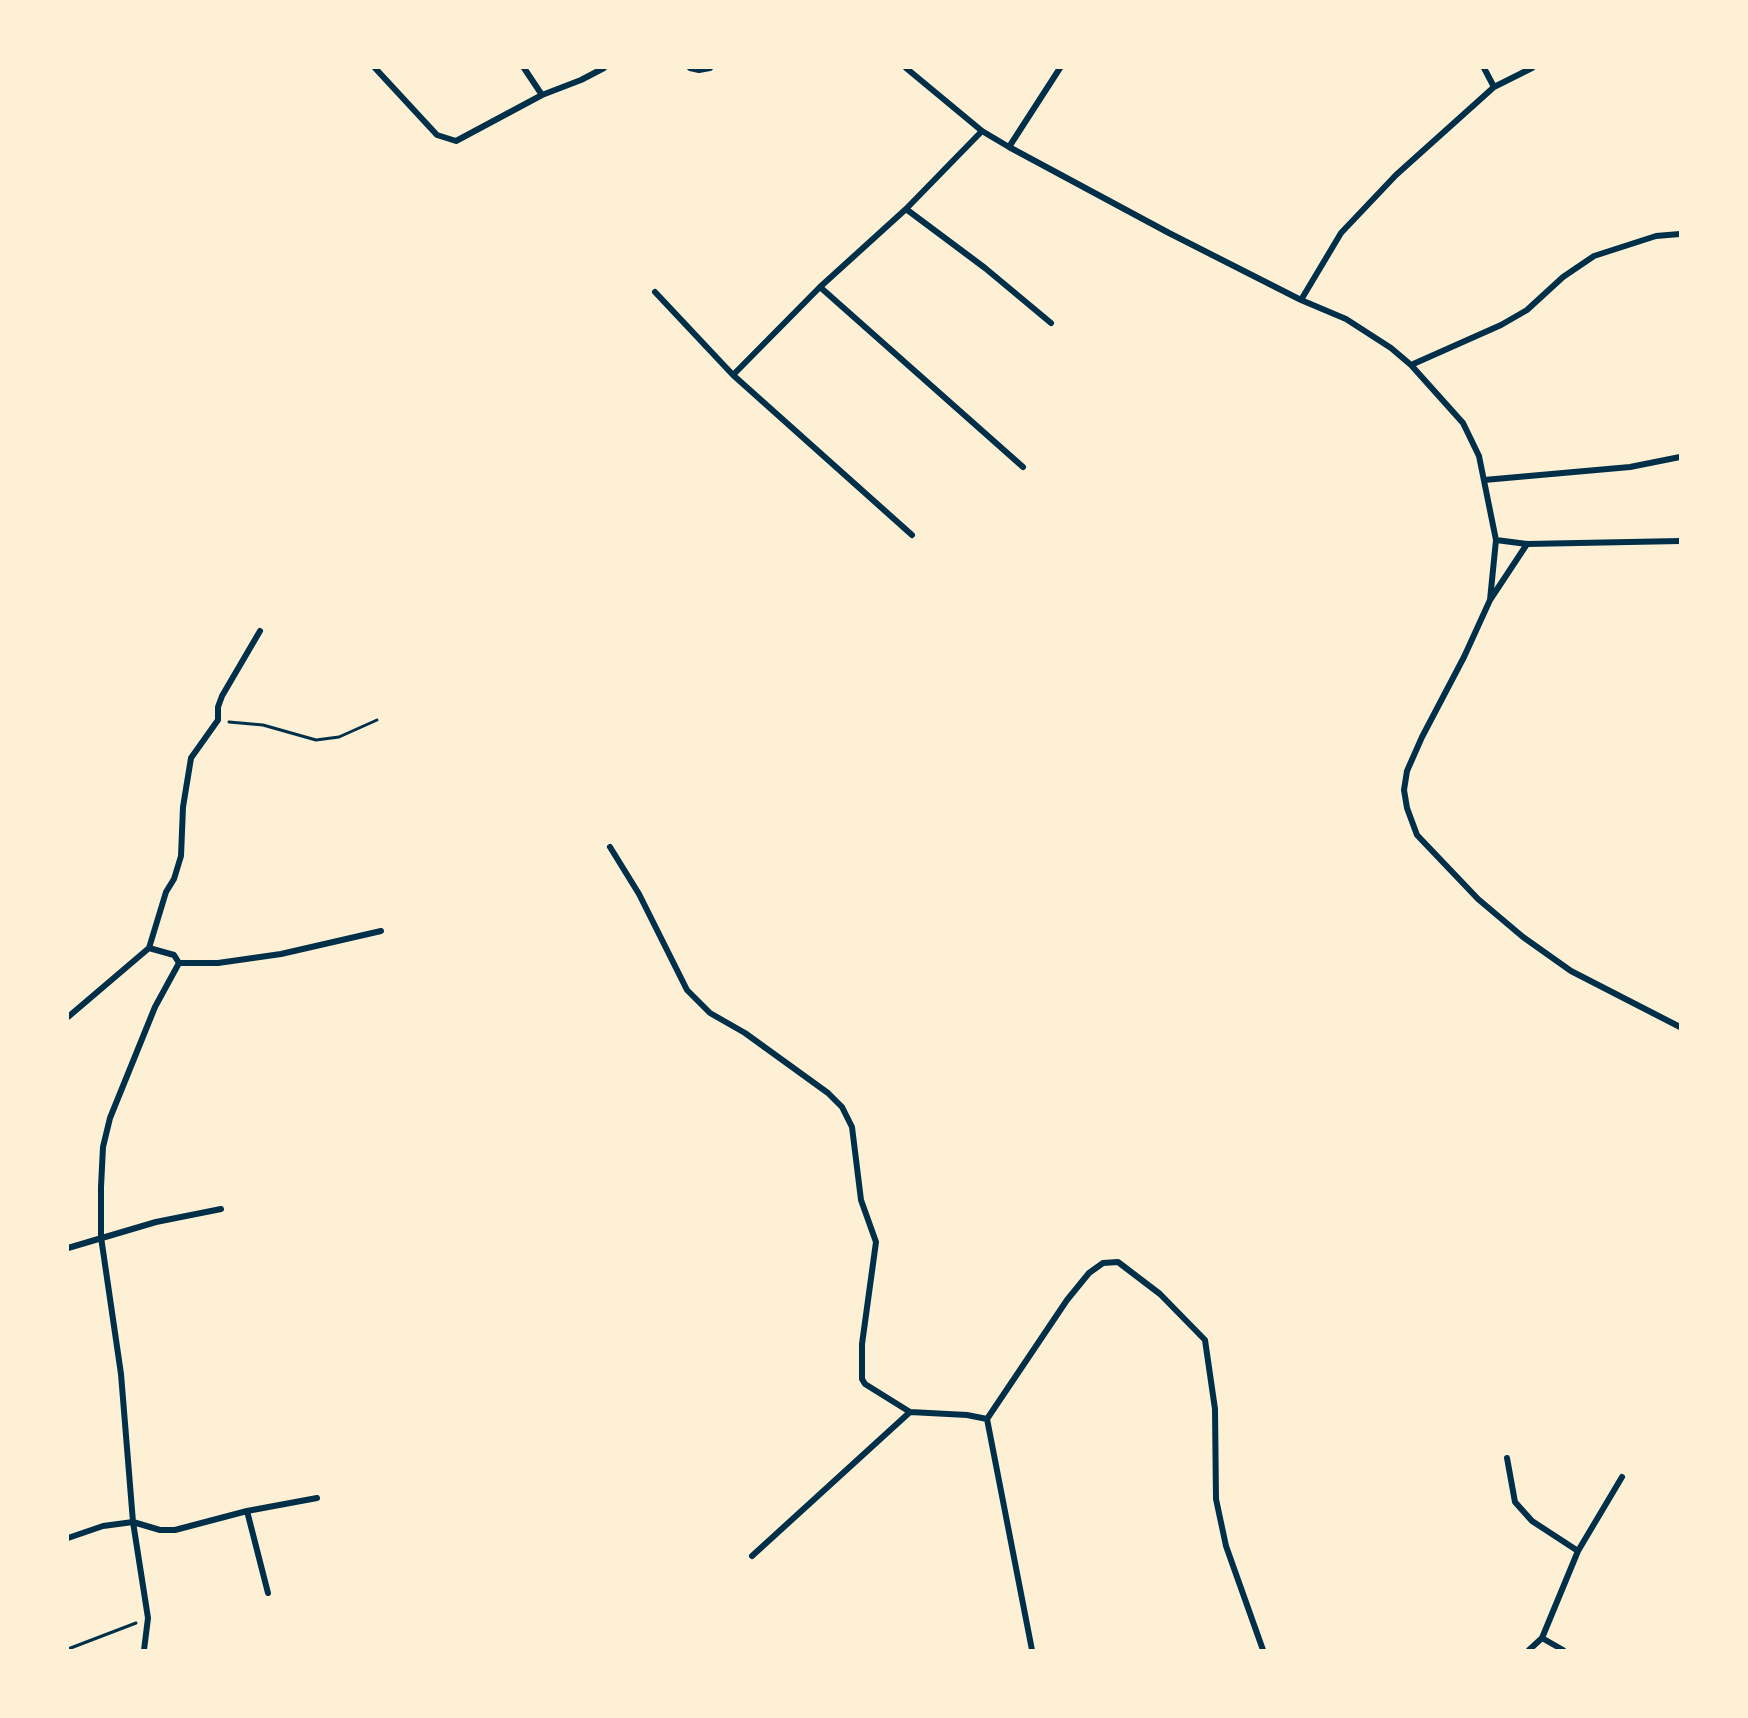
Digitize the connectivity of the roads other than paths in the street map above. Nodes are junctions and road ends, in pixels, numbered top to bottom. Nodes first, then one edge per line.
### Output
1 (375, 68) edge
2 (524, 68) edge
3 (604, 68) edge
4 (690, 68) edge
5 (711, 68) edge
6 (906, 68) edge
7 (1060, 68) edge
8 (1484, 68) edge
9 (1532, 68) edge
10 (1494, 87) junction
11 (542, 95) junction
12 (982, 131) junction
13 (1009, 147) junction
14 (906, 209) junction
15 (1680, 234) edge
16 (820, 287) junction
17 (655, 292) dead end
18 (1301, 300) junction
19 (1051, 324) dead end
20 (1411, 365) junction
21 (733, 375) junction
22 (1680, 457) edge
23 (1023, 467) dead end
24 (1484, 480) junction
25 (912, 535) dead end
26 (1496, 540) junction
27 (1680, 542) edge
28 (1527, 544) junction
29 (1490, 600) junction
30 (260, 631) dead end
31 (610, 847) dead end
32 (381, 931) dead end
33 (149, 948) junction
34 (179, 963) junction
35 (68, 1017) edge
36 (1680, 1027) edge
37 (221, 1209) dead end
38 (101, 1237) junction
39 (68, 1248) edge
40 (910, 1412) junction
41 (987, 1419) junction
42 (1507, 1458) dead end
43 (1622, 1477) dead end
44 (317, 1498) dead end
45 (247, 1511) junction
46 (133, 1522) junction
47 (68, 1538) edge
48 (1578, 1551) junction
49 (752, 1556) dead end
50 (268, 1593) dead end
51 (1542, 1638) junction
52 (144, 1650) edge
53 (1032, 1650) edge
54 (1263, 1650) edge
55 (1529, 1650) edge
56 (1563, 1650) edge

1 - 11 street
2 - 11 street
3 - 11 street
4 - 5 street
6 - 12 street
7 - 13 street
8 - 10 street
9 - 10 street
10 - 18 street
12 - 13 street
12 - 14 street
13 - 18 street
14 - 16 street
14 - 19 street
15 - 20 street
16 - 21 street
16 - 23 street
17 - 21 street
18 - 20 street
20 - 24 street
21 - 25 street
22 - 24 street
24 - 26 street
26 - 28 street
26 - 29 street
27 - 28 street
28 - 29 street
29 - 36 street
30 - 33 street
31 - 40 street
32 - 34 street
33 - 34 street
33 - 35 street
34 - 38 street
37 - 38 street
38 - 39 street
38 - 46 street
40 - 41 street
40 - 49 street
41 - 53 street
41 - 54 street
42 - 48 street
43 - 48 street
44 - 45 street
45 - 46 street
45 - 50 street
46 - 47 street
46 - 52 street
48 - 51 street
51 - 55 street
51 - 56 street

